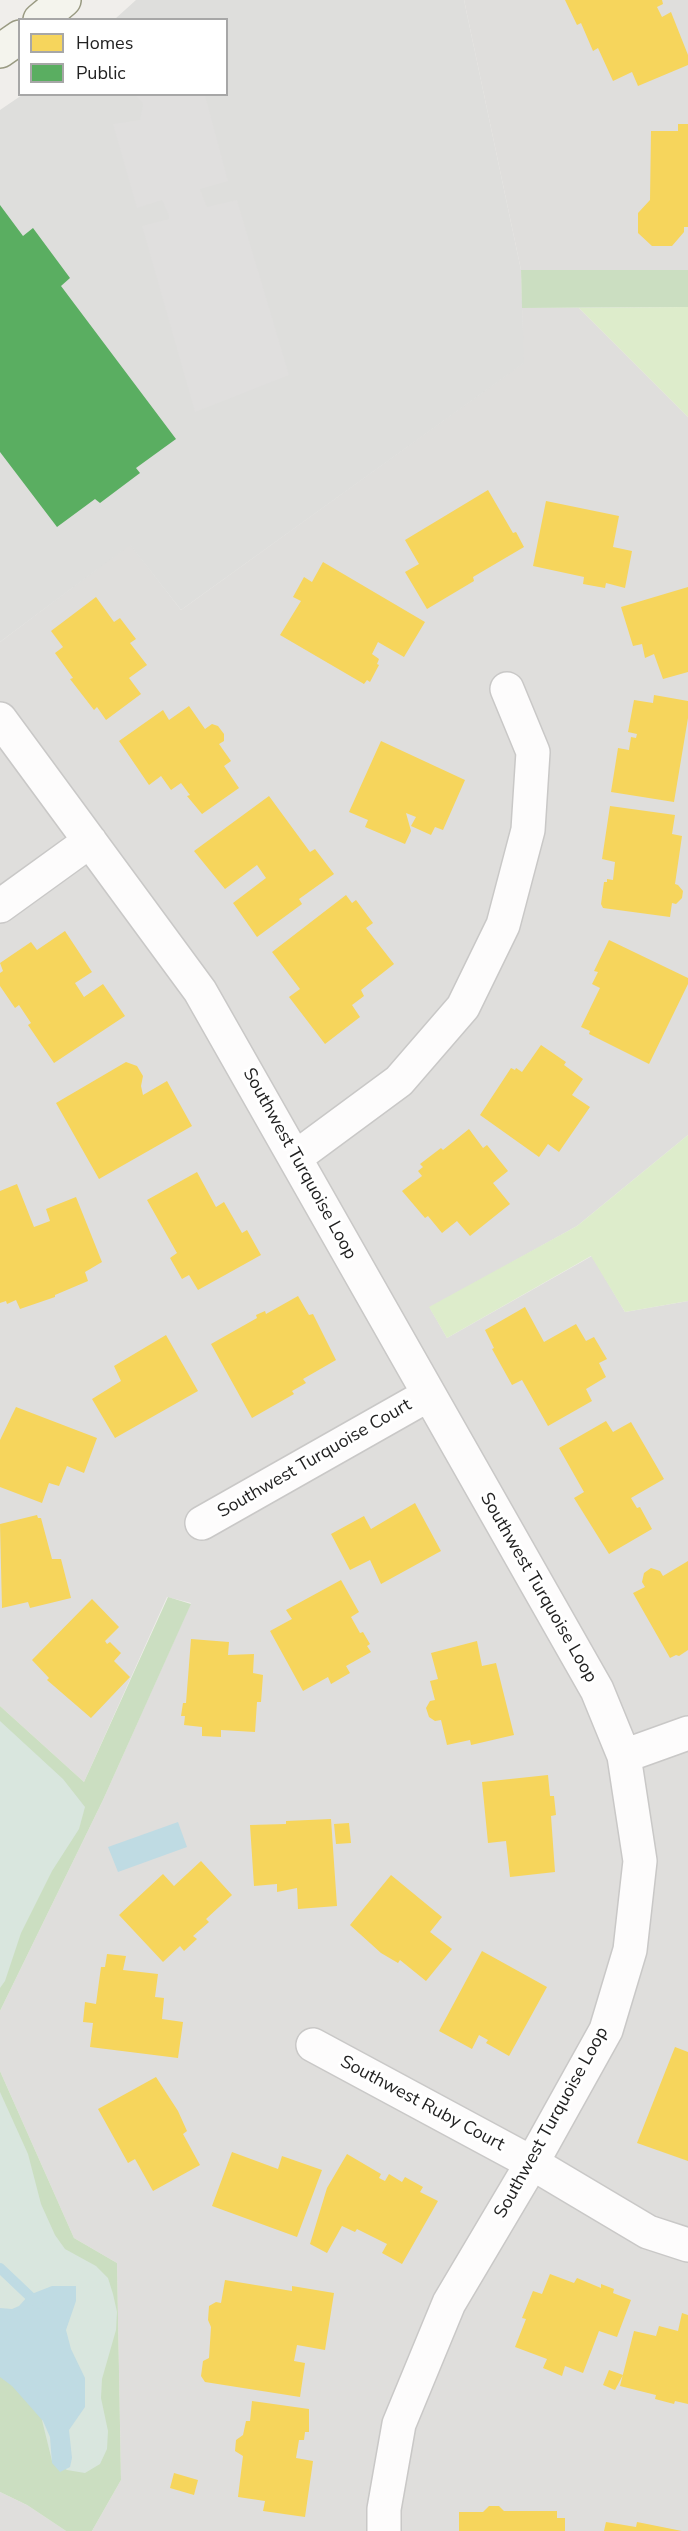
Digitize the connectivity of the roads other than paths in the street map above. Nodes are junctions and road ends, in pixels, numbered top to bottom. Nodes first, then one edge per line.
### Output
1 (63, 0) edge
2 (42, 18) edge
3 (18, 38) edge
4 (0, 51) edge
5 (507, 689) dead end
6 (0, 719) edge
7 (90, 841) junction
8 (0, 906) edge
9 (296, 1157) junction
10 (428, 1395) junction
11 (202, 1523) dead end
12 (688, 1733) edge
13 (624, 1756) junction
14 (313, 2045) dead end
15 (532, 2163) junction
16 (688, 2245) edge
17 (384, 2531) edge

1 - 2 street
3 - 4 street
5 - 9 street
6 - 7 street, Southwest Turquoise Loop
7 - 8 street
7 - 9 street, Southwest Turquoise Loop
9 - 10 street, Southwest Turquoise Loop
10 - 11 street, Southwest Turquoise Court
10 - 13 street, Southwest Turquoise Loop
12 - 13 street
13 - 15 street, Southwest Turquoise Loop
14 - 15 street, Southwest Ruby Court
15 - 16 street, Southwest Ruby Court
15 - 17 street, Southwest Turquoise Loop

